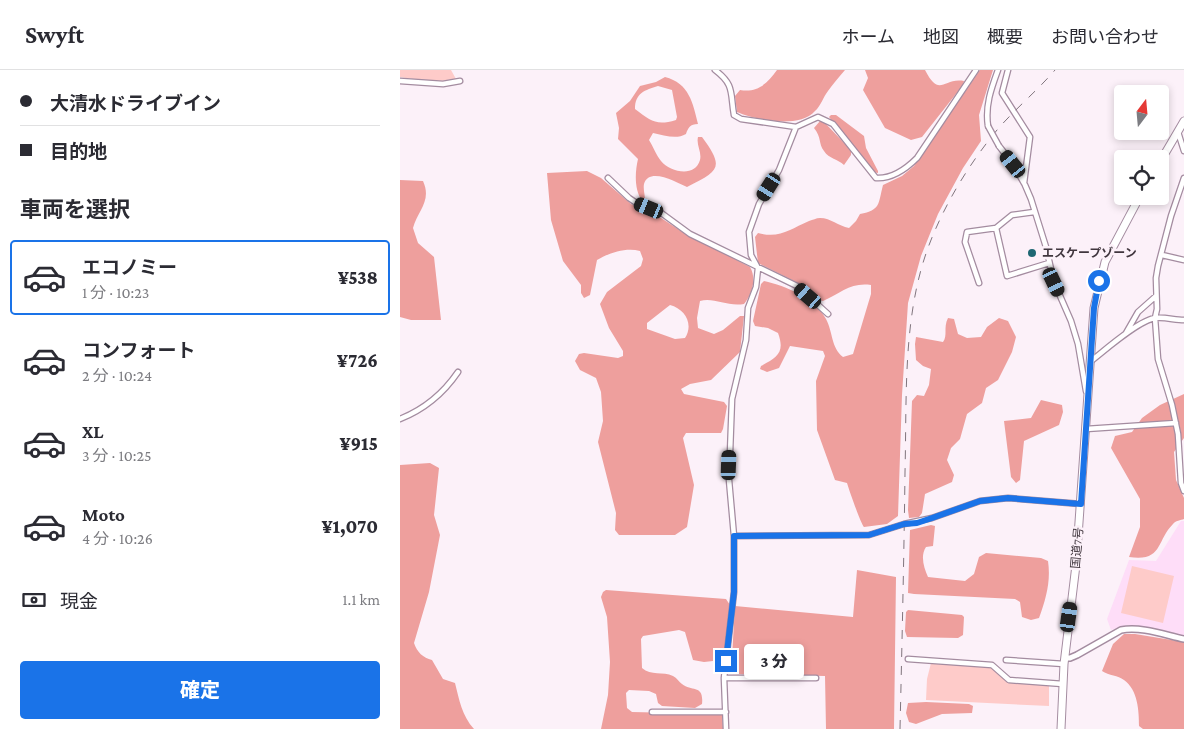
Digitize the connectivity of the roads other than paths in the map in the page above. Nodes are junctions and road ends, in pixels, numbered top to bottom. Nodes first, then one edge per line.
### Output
1 (715, 70) edge
2 (976, 70) edge
3 (998, 70) edge
4 (1008, 70) edge
5 (400, 81) edge
6 (460, 81) dead end
7 (1184, 121) edge
8 (796, 127) junction
9 (1178, 132) junction
10 (1167, 150) edge
11 (1184, 151) edge
12 (608, 178) dead end
13 (1184, 178) edge
14 (1024, 183) junction
15 (1135, 205) edge
16 (1034, 212) junction
17 (996, 228) junction
18 (1162, 255) junction
19 (1184, 260) edge
20 (1049, 263) junction
21 (758, 268) junction
22 (978, 283) dead end
23 (1156, 296) junction
24 (828, 314) dead end
25 (1155, 318) junction
26 (1184, 320) edge
27 (1124, 336) junction
28 (1089, 362) junction
29 (458, 372) dead end
30 (1087, 395) junction
31 (400, 419) edge
32 (1176, 423) junction
33 (1086, 429) junction
34 (1184, 491) edge
35 (1081, 504) junction
36 (734, 536) junction
37 (1184, 639) edge
38 (908, 659) dead end
39 (1006, 660) dead end
40 (1064, 661) junction
41 (724, 678) junction
42 (816, 678) dead end
43 (1063, 684) junction
44 (652, 712) dead end
45 (726, 712) junction
46 (726, 729) edge
47 (1061, 729) edge

1 - 8 street
2 - 8 street
3 - 14 street, bridge
4 - 14 street
5 - 6 street
7 - 9 highway
8 - 21 street
9 - 10 highway
9 - 11 street
12 - 21 street
13 - 18 street
14 - 16 street
15 - 28 highway, 国道7号
16 - 17 street
16 - 20 street
17 - 20 street
17 - 22 street
18 - 19 street
18 - 23 street
20 - 30 street
21 - 24 street
21 - 36 street
23 - 25 street
23 - 27 street
25 - 26 street
25 - 27 street
25 - 32 street
27 - 28 street
28 - 30 highway, 国道7号
29 - 31 street
30 - 33 highway, 国道7号
32 - 33 street
32 - 34 street
33 - 35 highway, 国道7号
35 - 36 street
35 - 40 highway, 国道7号
36 - 41 street
37 - 40 street
38 - 43 street
39 - 40 street
40 - 43 highway, 国道7号
41 - 42 street
41 - 45 street
43 - 47 highway, 国道7号
44 - 45 street
45 - 46 street

